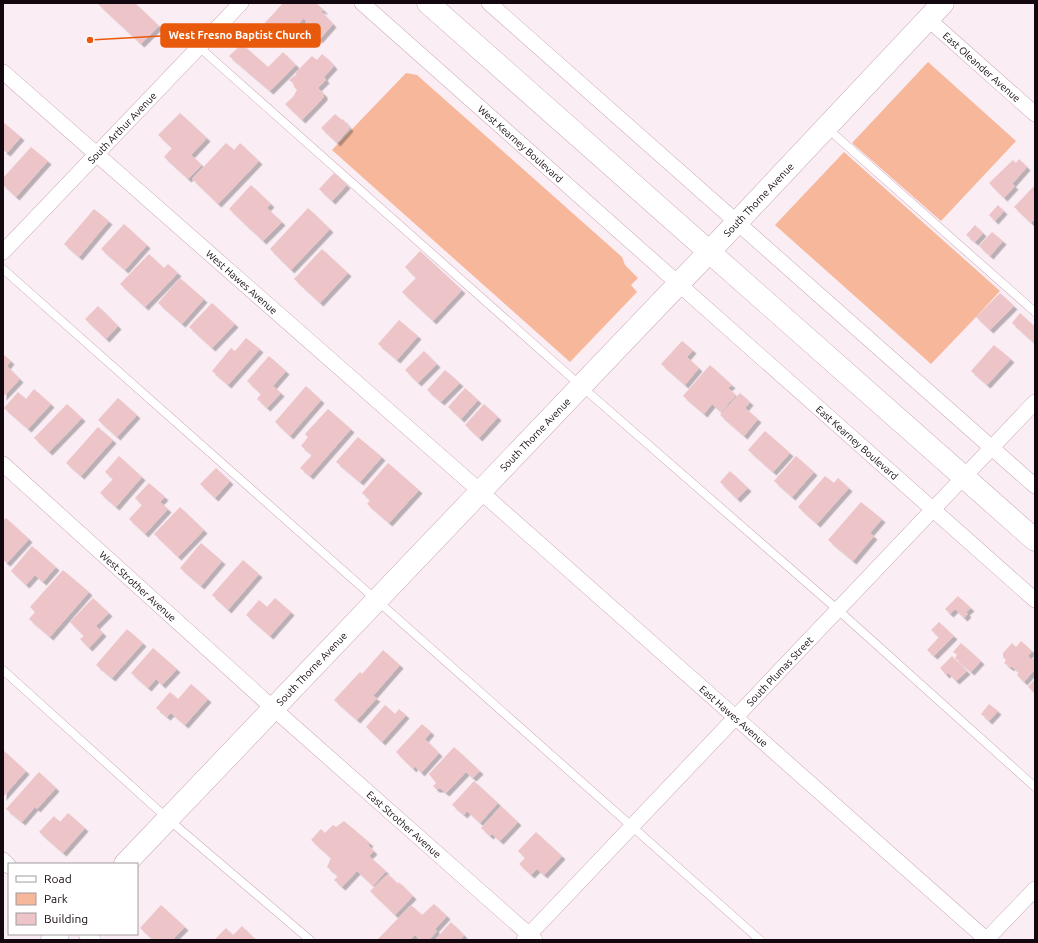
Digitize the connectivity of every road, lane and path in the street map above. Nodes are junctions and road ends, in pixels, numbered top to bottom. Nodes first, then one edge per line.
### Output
1 (241, 3) edge
2 (362, 3) edge
3 (428, 3) edge
4 (489, 3) edge
5 (943, 3) edge
6 (928, 19) junction
7 (199, 47) junction
8 (3, 72) edge
9 (1035, 114) edge
10 (827, 127) junction
11 (96, 154) junction
12 (737, 223) junction
13 (3, 252) edge
14 (710, 252) junction
15 (3, 269) edge
16 (679, 284) junction
17 (1035, 312) edge
18 (581, 386) junction
19 (1035, 402) edge
20 (992, 448) junction
21 (3, 464) edge
22 (964, 477) junction
23 (1035, 486) edge
24 (481, 492) junction
25 (934, 510) junction
26 (1035, 540) edge
27 (377, 600) junction
28 (1035, 600) edge
29 (838, 610) junction
30 (3, 670) edge
31 (274, 709) junction
32 (736, 717) junction
33 (1035, 787) edge
34 (168, 819) junction
35 (632, 827) junction
36 (126, 863) edge
37 (1035, 889) edge
38 (530, 938) edge
39 (310, 940) edge
40 (760, 940) edge
41 (986, 940) edge

1 - 7 street, South Arthur Avenue
2 - 16 street, West Kearney Boulevard
3 - 14 main road
4 - 12 street
5 - 6 main road, South Thorne Avenue
6 - 9 street, East Oleander Avenue
6 - 10 main road, South Thorne Avenue
7 - 11 street, South Arthur Avenue
7 - 18 lane
8 - 11 street, West Hawes Avenue
10 - 12 main road, South Thorne Avenue
10 - 17 lane
11 - 13 street, South Arthur Avenue
11 - 24 street, West Hawes Avenue
12 - 14 main road, South Thorne Avenue
12 - 20 street
14 - 16 main road, South Thorne Avenue
14 - 22 main road
15 - 27 lane
16 - 18 main road, South Thorne Avenue
16 - 25 street, East Kearney Boulevard
18 - 24 main road, South Thorne Avenue
18 - 29 lane
19 - 20 street, South Plumas Street
20 - 22 street, South Plumas Street
20 - 23 street
21 - 31 street, West Strother Avenue
22 - 25 street, South Plumas Street
22 - 26 main road
24 - 27 main road, South Thorne Avenue
24 - 32 street, East Hawes Avenue
25 - 28 street, East Kearney Boulevard
25 - 29 street, South Plumas Street
27 - 31 main road, South Thorne Avenue
27 - 35 lane
29 - 32 street, South Plumas Street
29 - 33 lane
30 - 34 lane
31 - 34 main road, South Thorne Avenue
31 - 38 street, East Strother Avenue
32 - 35 street, South Plumas Street
32 - 41 street, East Hawes Avenue
34 - 36 main road, South Thorne Avenue
34 - 39 lane
35 - 38 street, South Plumas Street
35 - 40 lane
37 - 41 street

